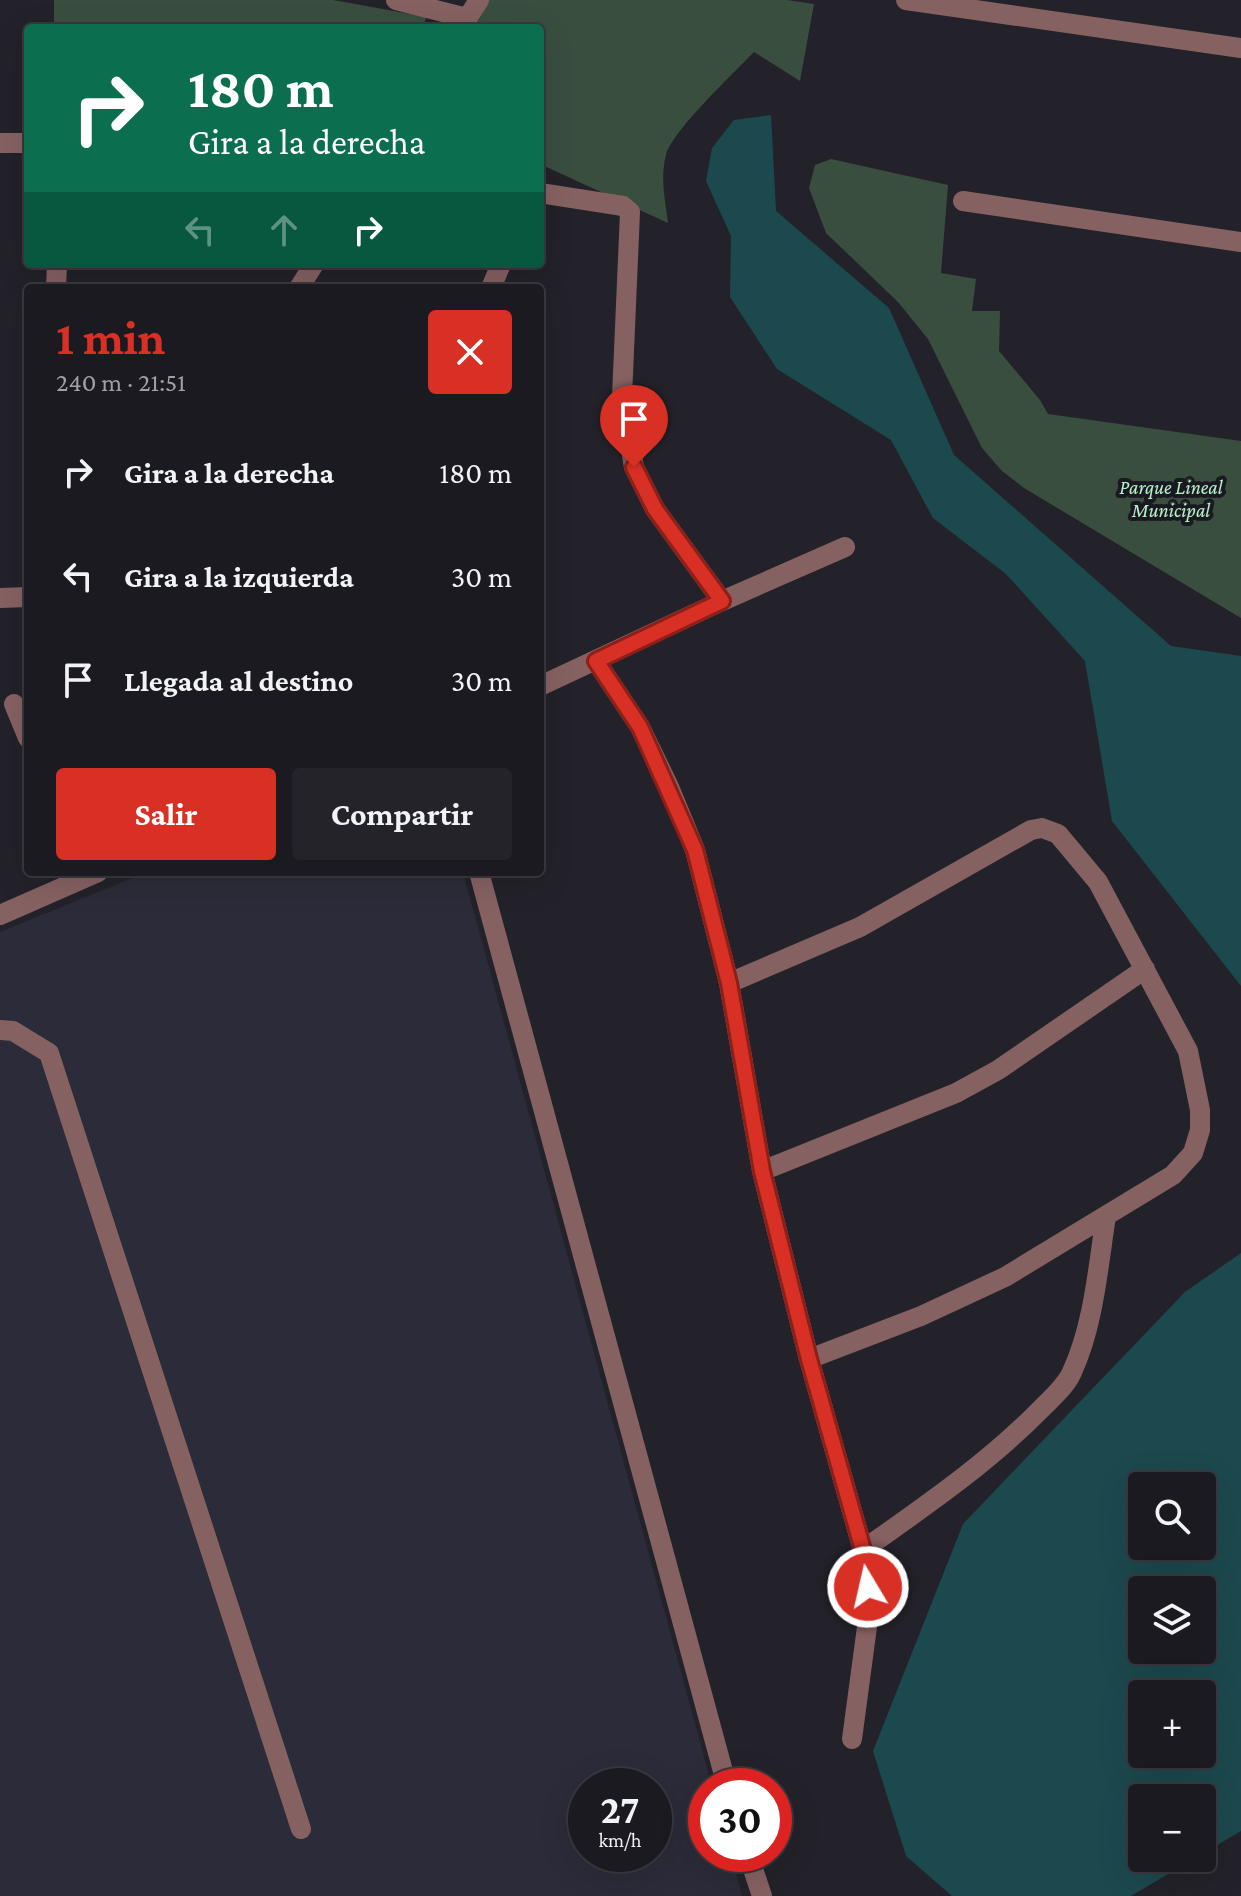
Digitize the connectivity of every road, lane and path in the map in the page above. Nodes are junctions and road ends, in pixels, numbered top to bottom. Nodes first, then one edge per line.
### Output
1 (396, 0) edge
2 (479, 0) edge
3 (906, 0) edge
4 (464, 23) edge
5 (1241, 48) edge
6 (0, 143) edge
7 (24, 143) edge
8 (544, 194) edge
9 (963, 201) dead end
10 (1241, 242) edge
11 (845, 547) dead end
12 (24, 597) edge
13 (0, 598) edge
14 (722, 601) junction
15 (596, 661) junction
16 (544, 684) edge
17 (14, 704) dead end
18 (24, 728) edge
19 (85, 876) edge
20 (480, 876) edge
21 (0, 915) edge
22 (1145, 969) junction
23 (729, 983) junction
24 (0, 1030) edge
25 (762, 1171) junction
26 (1106, 1216) junction
27 (809, 1359) junction
28 (863, 1550) junction
29 (852, 1739) dead end
30 (722, 1768) edge
31 (301, 1829) dead end
32 (754, 1872) edge
33 (762, 1896) edge

1 - 4 street
2 - 4 street
3 - 5 street
6 - 7 street
8 - 14 street
9 - 10 street
11 - 14 street
12 - 13 street
14 - 15 street
15 - 16 street
15 - 23 street
17 - 18 street
19 - 21 street
20 - 30 street
22 - 23 street
22 - 25 street
22 - 26 street
23 - 25 street
24 - 31 street
25 - 27 street
26 - 27 street
26 - 28 street
27 - 28 street
28 - 29 street
32 - 33 street

